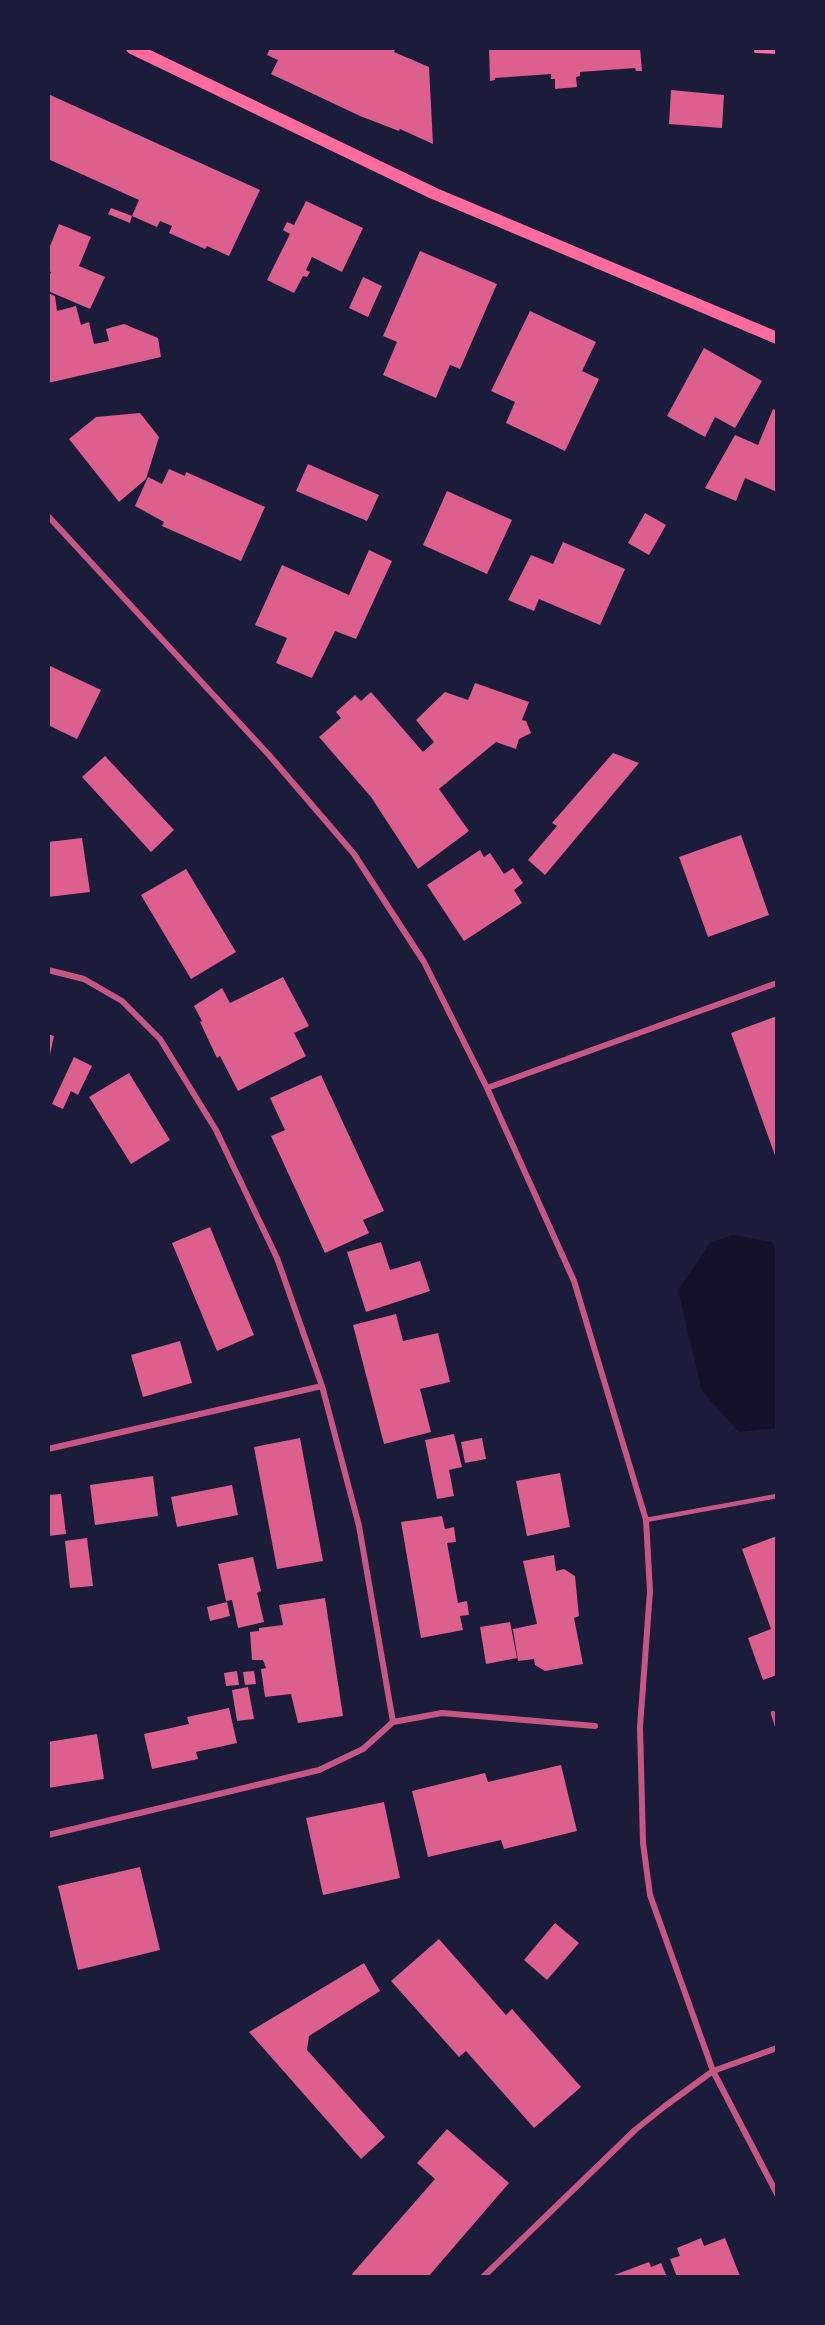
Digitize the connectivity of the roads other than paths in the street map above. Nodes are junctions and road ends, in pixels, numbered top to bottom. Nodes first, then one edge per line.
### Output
1 (132, 48) edge
2 (777, 338) edge
3 (48, 516) edge
4 (48, 970) edge
5 (777, 983) edge
6 (487, 1088) junction
7 (322, 1386) junction
8 (48, 1449) edge
9 (777, 1496) edge
10 (646, 1520) junction
11 (772, 1713) dead end
12 (393, 1722) junction
13 (595, 1725) dead end
14 (777, 1726) edge
15 (48, 1835) edge
16 (777, 2048) edge
17 (712, 2071) junction
18 (777, 2194) edge
19 (483, 2277) edge

1 - 2 main road
3 - 6 street
4 - 7 street
5 - 6 street
6 - 10 street
7 - 8 street
7 - 12 street
9 - 10 lane
10 - 17 street
11 - 14 lane
12 - 13 street
12 - 15 street
16 - 17 street
17 - 18 street
17 - 19 street

